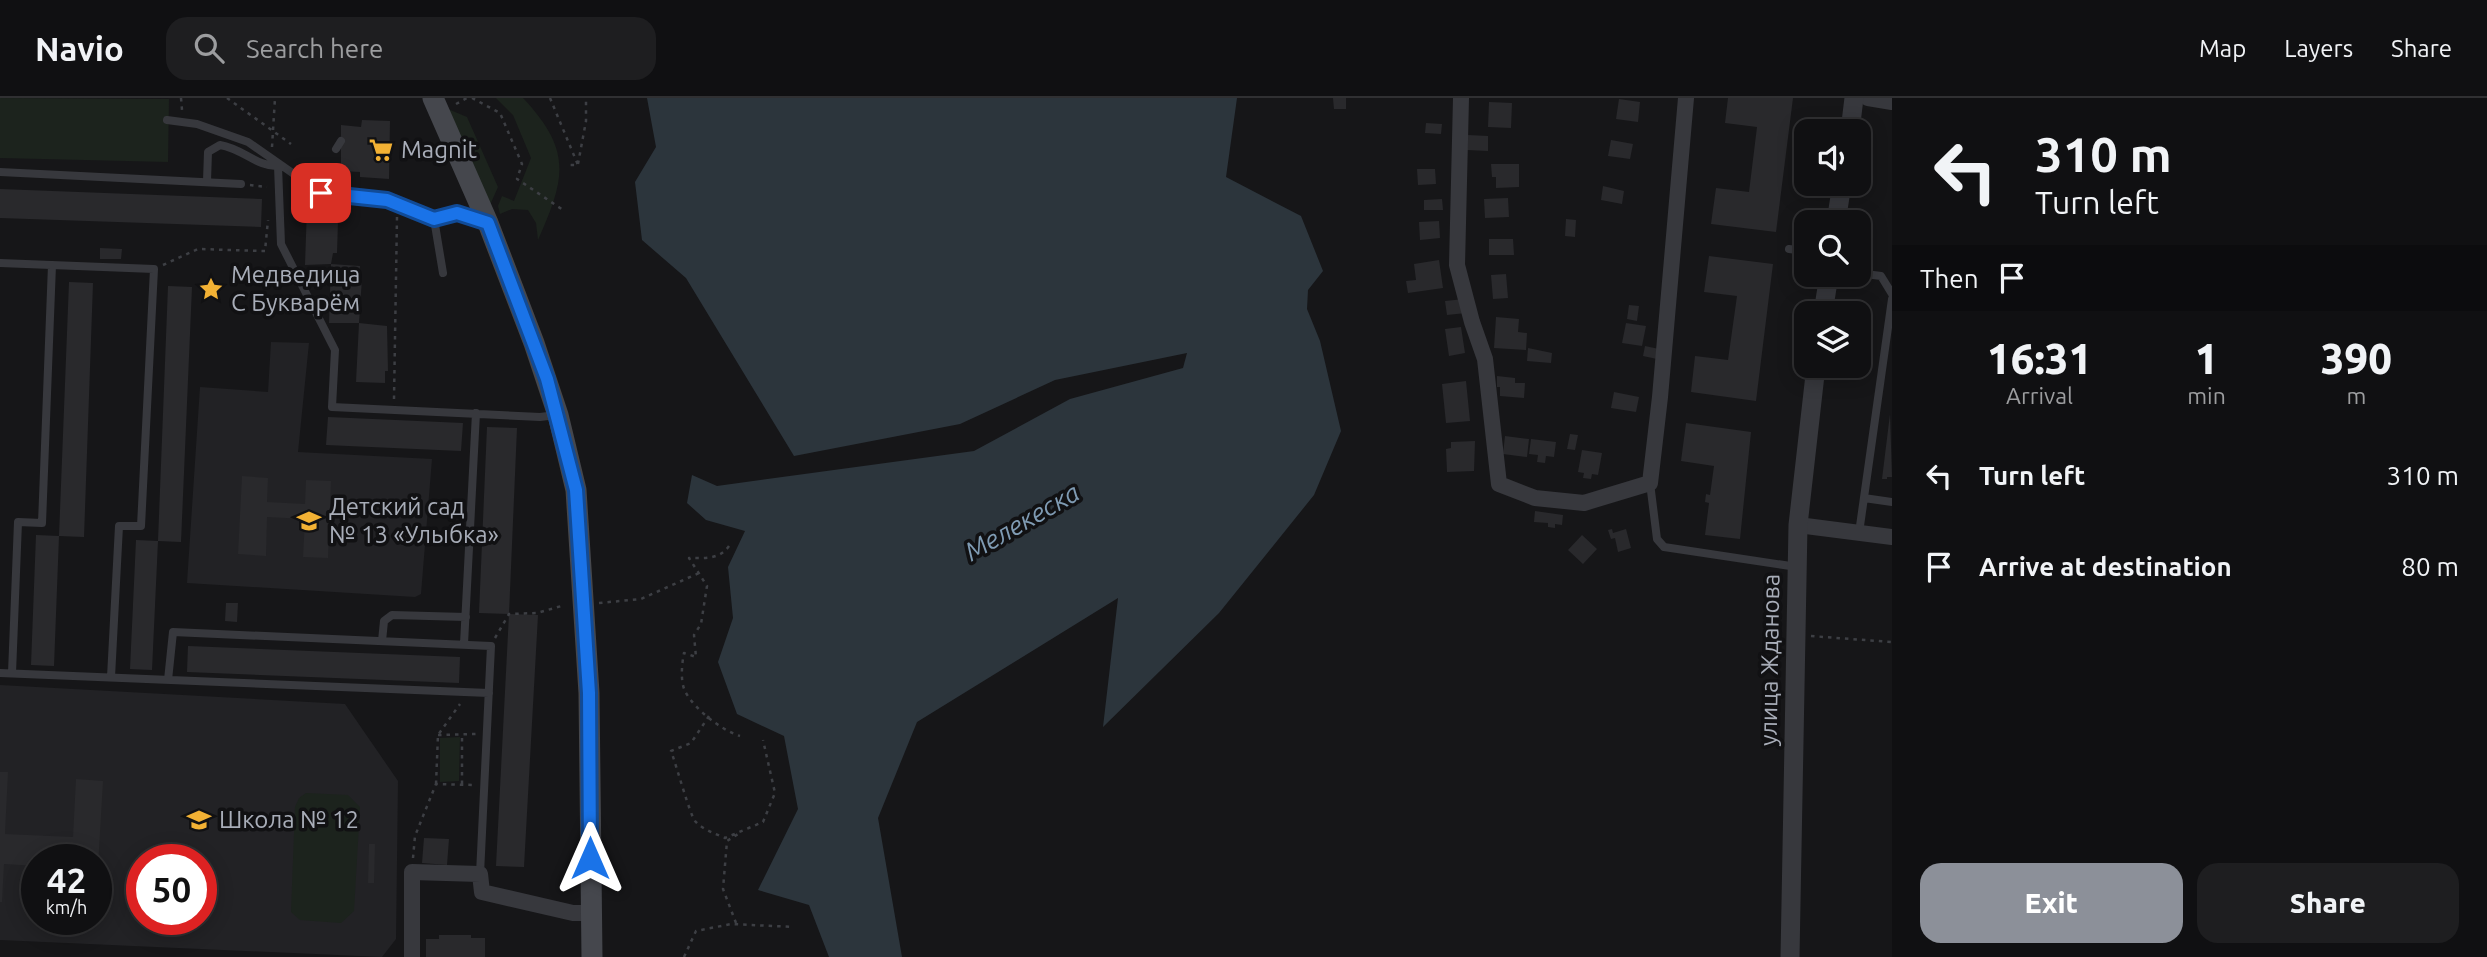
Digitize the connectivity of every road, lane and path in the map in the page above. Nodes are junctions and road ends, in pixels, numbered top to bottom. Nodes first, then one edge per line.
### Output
1 (181, 98) edge
2 (227, 98) edge
3 (275, 98) edge
4 (467, 98) edge
5 (472, 98) edge
6 (550, 98) edge
7 (586, 98) edge
8 (1461, 98) edge
9 (1686, 98) edge
10 (1854, 98) edge
11 (1868, 98) edge
12 (443, 102) edge
13 (1892, 102) edge
14 (1851, 119) edge
15 (167, 120) dead end
16 (182, 120) junction
17 (273, 129) junction
18 (341, 141) dead end
19 (291, 144) dead end
20 (336, 149) dead end
21 (274, 164) junction
22 (566, 165) dead end
23 (578, 165) junction
24 (0, 172) edge
25 (207, 181) junction
26 (241, 184) joint
27 (398, 204) junction
28 (563, 210) dead end
29 (268, 213) dead end
30 (434, 219) junction
31 (488, 223) junction
32 (1789, 249) dead end
33 (1794, 250) edge
34 (0, 263) edge
35 (52, 265) junction
36 (154, 269) junction
37 (443, 274) dead end
38 (1871, 275) edge
39 (1892, 294) edge
40 (1892, 299) edge
41 (1815, 378) edge
42 (394, 410) junction
43 (476, 413) junction
44 (558, 415) junction
45 (1650, 483) junction
46 (1864, 498) junction
47 (1892, 502) edge
48 (1798, 525) junction
49 (1859, 533) junction
50 (1892, 537) edge
51 (729, 546) dead end
52 (1797, 567) junction
53 (466, 617) junction
54 (1794, 635) junction
55 (382, 641) junction
56 (1892, 642) edge
57 (464, 645) junction
58 (0, 673) edge
59 (12, 673) junction
60 (111, 677) junction
61 (168, 680) junction
62 (468, 691) junction
63 (489, 692) junction
64 (709, 716) junction
65 (487, 733) junction
66 (462, 734) junction
67 (438, 735) junction
68 (740, 736) dead end
69 (763, 740) dead end
70 (436, 784) junction
71 (462, 784) junction
72 (484, 785) junction
73 (744, 830) junction
74 (412, 872) junction
75 (480, 874) junction
76 (590, 913) junction
77 (737, 925) junction
78 (794, 927) dead end
79 (412, 957) edge
80 (592, 957) edge
81 (684, 957) edge
82 (1790, 957) edge

1 - 16 path
2 - 17 path
3 - 17 path
4 - 12 path
5 - 28 path
6 - 23 path
7 - 23 path
8 - 45 street
9 - 45 street
10 - 14 street
11 - 13 street
12 - 31 main road
15 - 16 lane
16 - 21 lane
17 - 19 path
17 - 21 path
18 - 20 lane
21 - 25 lane
21 - 26 path
21 - 27 lane
21 - 42 lane
22 - 23 path
24 - 25 lane
25 - 26 lane
27 - 30 lane
27 - 42 path
29 - 36 path
30 - 31 lane
30 - 37 lane
31 - 44 main road
32 - 33 lane
34 - 35 lane
35 - 36 lane
35 - 59 lane
36 - 60 lane
38 - 39 lane
40 - 46 lane
41 - 48 street, улица Жданова
42 - 43 lane
43 - 44 lane
43 - 53 lane
44 - 76 main road
45 - 52 lane
46 - 47 lane
46 - 49 lane
48 - 49 street
48 - 52 street, улица Жданова
49 - 50 street
51 - 64 path
52 - 54 street, улица Жданова
53 - 55 lane
53 - 57 lane
54 - 56 path
54 - 82 street, улица Жданова
55 - 57 lane
55 - 61 lane
57 - 63 lane
58 - 59 lane
59 - 60 lane
60 - 61 lane
61 - 62 lane
62 - 63 lane
62 - 67 path
63 - 65 lane
64 - 68 path
64 - 73 path
65 - 66 path
65 - 72 lane
66 - 67 path
66 - 71 path
67 - 70 path
69 - 73 path
70 - 71 path
70 - 74 path
71 - 72 path
72 - 75 lane
73 - 77 path
74 - 75 street
74 - 79 street
75 - 76 street
76 - 80 main road
77 - 78 path
77 - 81 path

